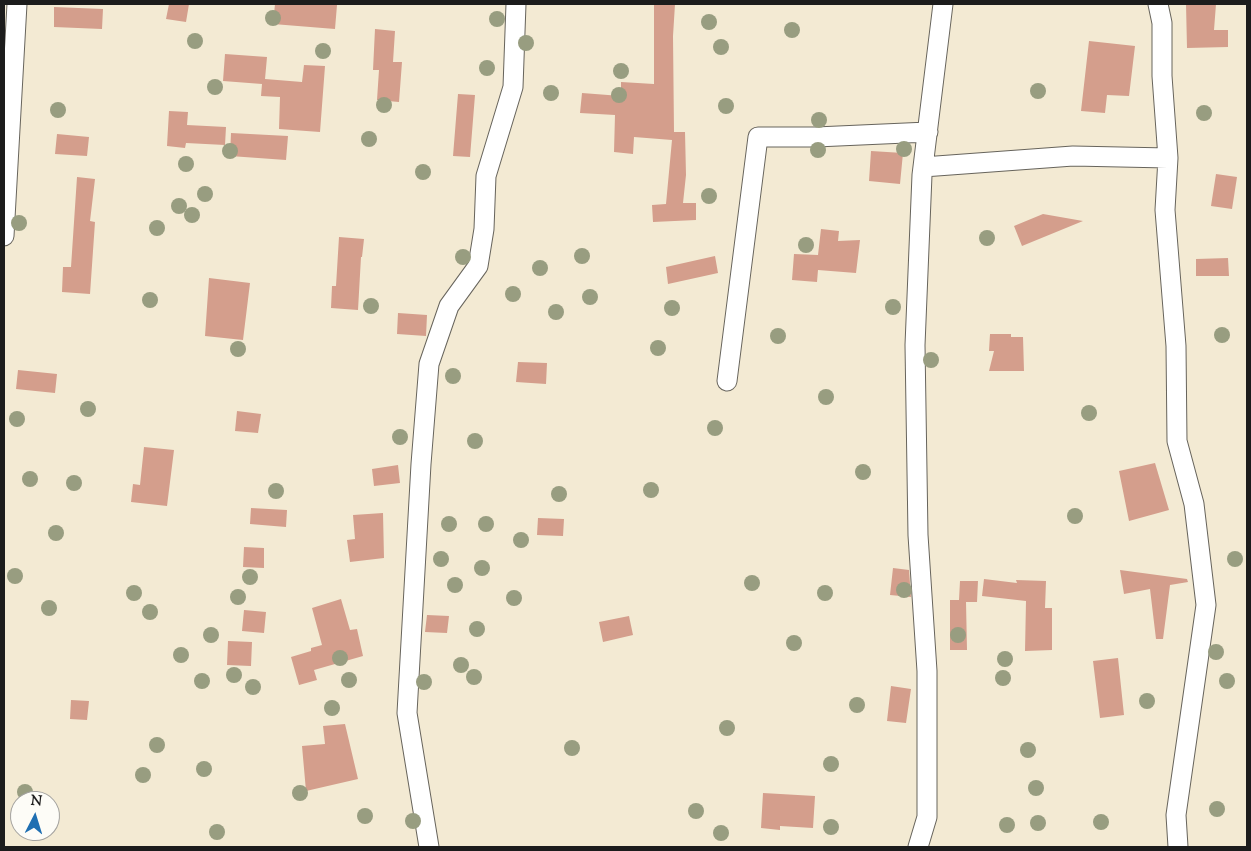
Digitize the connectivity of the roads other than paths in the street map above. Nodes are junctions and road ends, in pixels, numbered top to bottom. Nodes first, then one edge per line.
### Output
1 (17, 4) edge
2 (516, 4) edge
3 (943, 4) edge
4 (1158, 4) edge
5 (928, 132) junction
6 (1168, 158) junction
7 (923, 168) junction
8 (4, 236) edge
9 (727, 381) dead end
10 (429, 847) edge
11 (918, 847) edge
12 (1178, 847) edge

1 - 8 street
2 - 10 street
3 - 5 street
4 - 6 street
5 - 7 street
5 - 9 street
6 - 7 street
6 - 12 street
7 - 11 street

